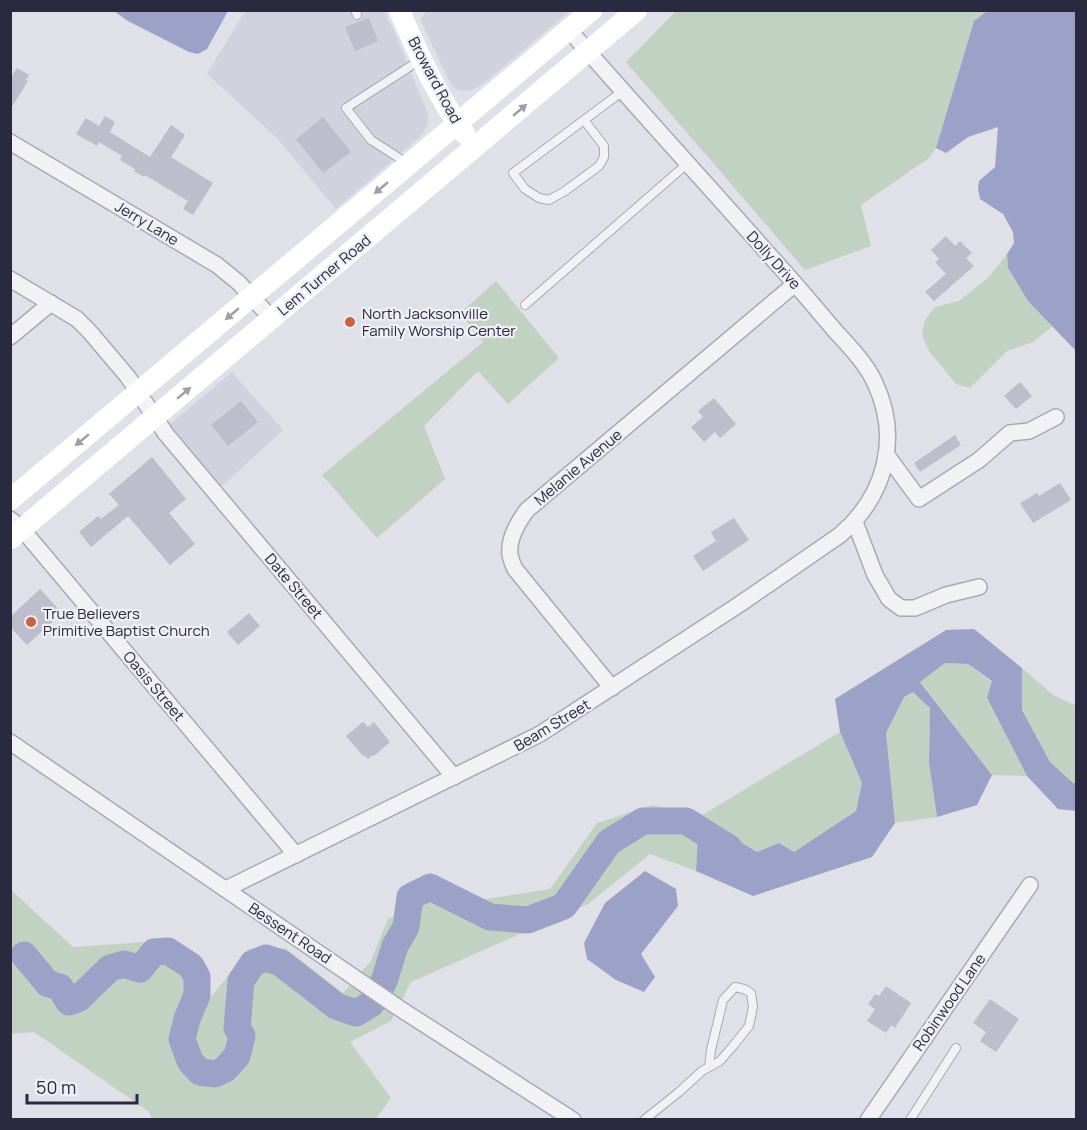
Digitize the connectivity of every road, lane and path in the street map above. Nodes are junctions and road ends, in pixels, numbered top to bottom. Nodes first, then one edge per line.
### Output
1 (399, 10) edge
2 (592, 10) edge
3 (637, 10) edge
4 (569, 30) junction
5 (589, 52) junction
6 (421, 60) junction
7 (623, 91) junction
8 (584, 120) junction
9 (458, 124) junction
10 (10, 142) edge
11 (475, 148) junction
12 (688, 163) junction
13 (410, 164) junction
14 (10, 279) edge
15 (795, 284) junction
16 (252, 297) junction
17 (51, 303) junction
18 (525, 305) dead end
19 (272, 319) junction
20 (10, 337) edge
21 (138, 392) junction
22 (155, 417) junction
23 (1056, 417) dead end
24 (886, 454) junction
25 (10, 500) edge
26 (855, 522) junction
27 (14, 529) edge
28 (979, 587) dead end
29 (612, 688) junction
30 (10, 742) edge
31 (454, 777) junction
32 (296, 855) junction
33 (1030, 885) dead end
34 (226, 890) junction
35 (956, 1048) dead end
36 (709, 1067) junction
37 (573, 1119) edge
38 (644, 1119) edge
39 (868, 1119) edge
40 (910, 1119) edge

1 - 6 main road, Broward Road
2 - 4 main road, Lem Turner Road
3 - 5 main road, Lem Turner Road
4 - 5 street, Dolly Drive
4 - 9 main road, Lem Turner Road
5 - 7 street, Dolly Drive
11 -> 5 main road, Lem Turner Road
6 - 9 main road, Broward Road
6 - 13 lane
7 - 8 lane
7 - 12 street, Dolly Drive
8 - 8 lane
9 - 11 main road, Broward Road
9 - 13 main road, Lem Turner Road
10 - 16 street, Jerry Lane
11 - 19 main road, Lem Turner Road
12 - 15 street, Dolly Drive
12 - 18 lane
13 -> 16 main road, Lem Turner Road
14 - 17 street, Date Street
15 - 24 street, Dolly Drive
15 - 29 street, Melanie Avenue
16 - 19 street, Jerry Lane
16 -> 21 main road, Lem Turner Road
17 - 20 street
17 - 21 street, Date Street
22 -> 19 main road, Lem Turner Road
21 - 22 street, Date Street
21 -> 25 main road, Lem Turner Road
22 - 27 main road, Lem Turner Road
22 - 31 street, Date Street
23 - 24 street
24 - 26 street, Dolly Drive
26 - 28 street
26 - 29 street, Beam Street
27 - 32 street, Oasis Street
29 - 31 street, Beam Street
30 - 34 street, Bessent Road
31 - 32 street, Beam Street
32 - 34 street, Beam Street
33 - 39 street, Robinwood Lane
34 - 37 street, Bessent Road
35 - 40 lane
36 - 36 lane
36 - 38 lane

